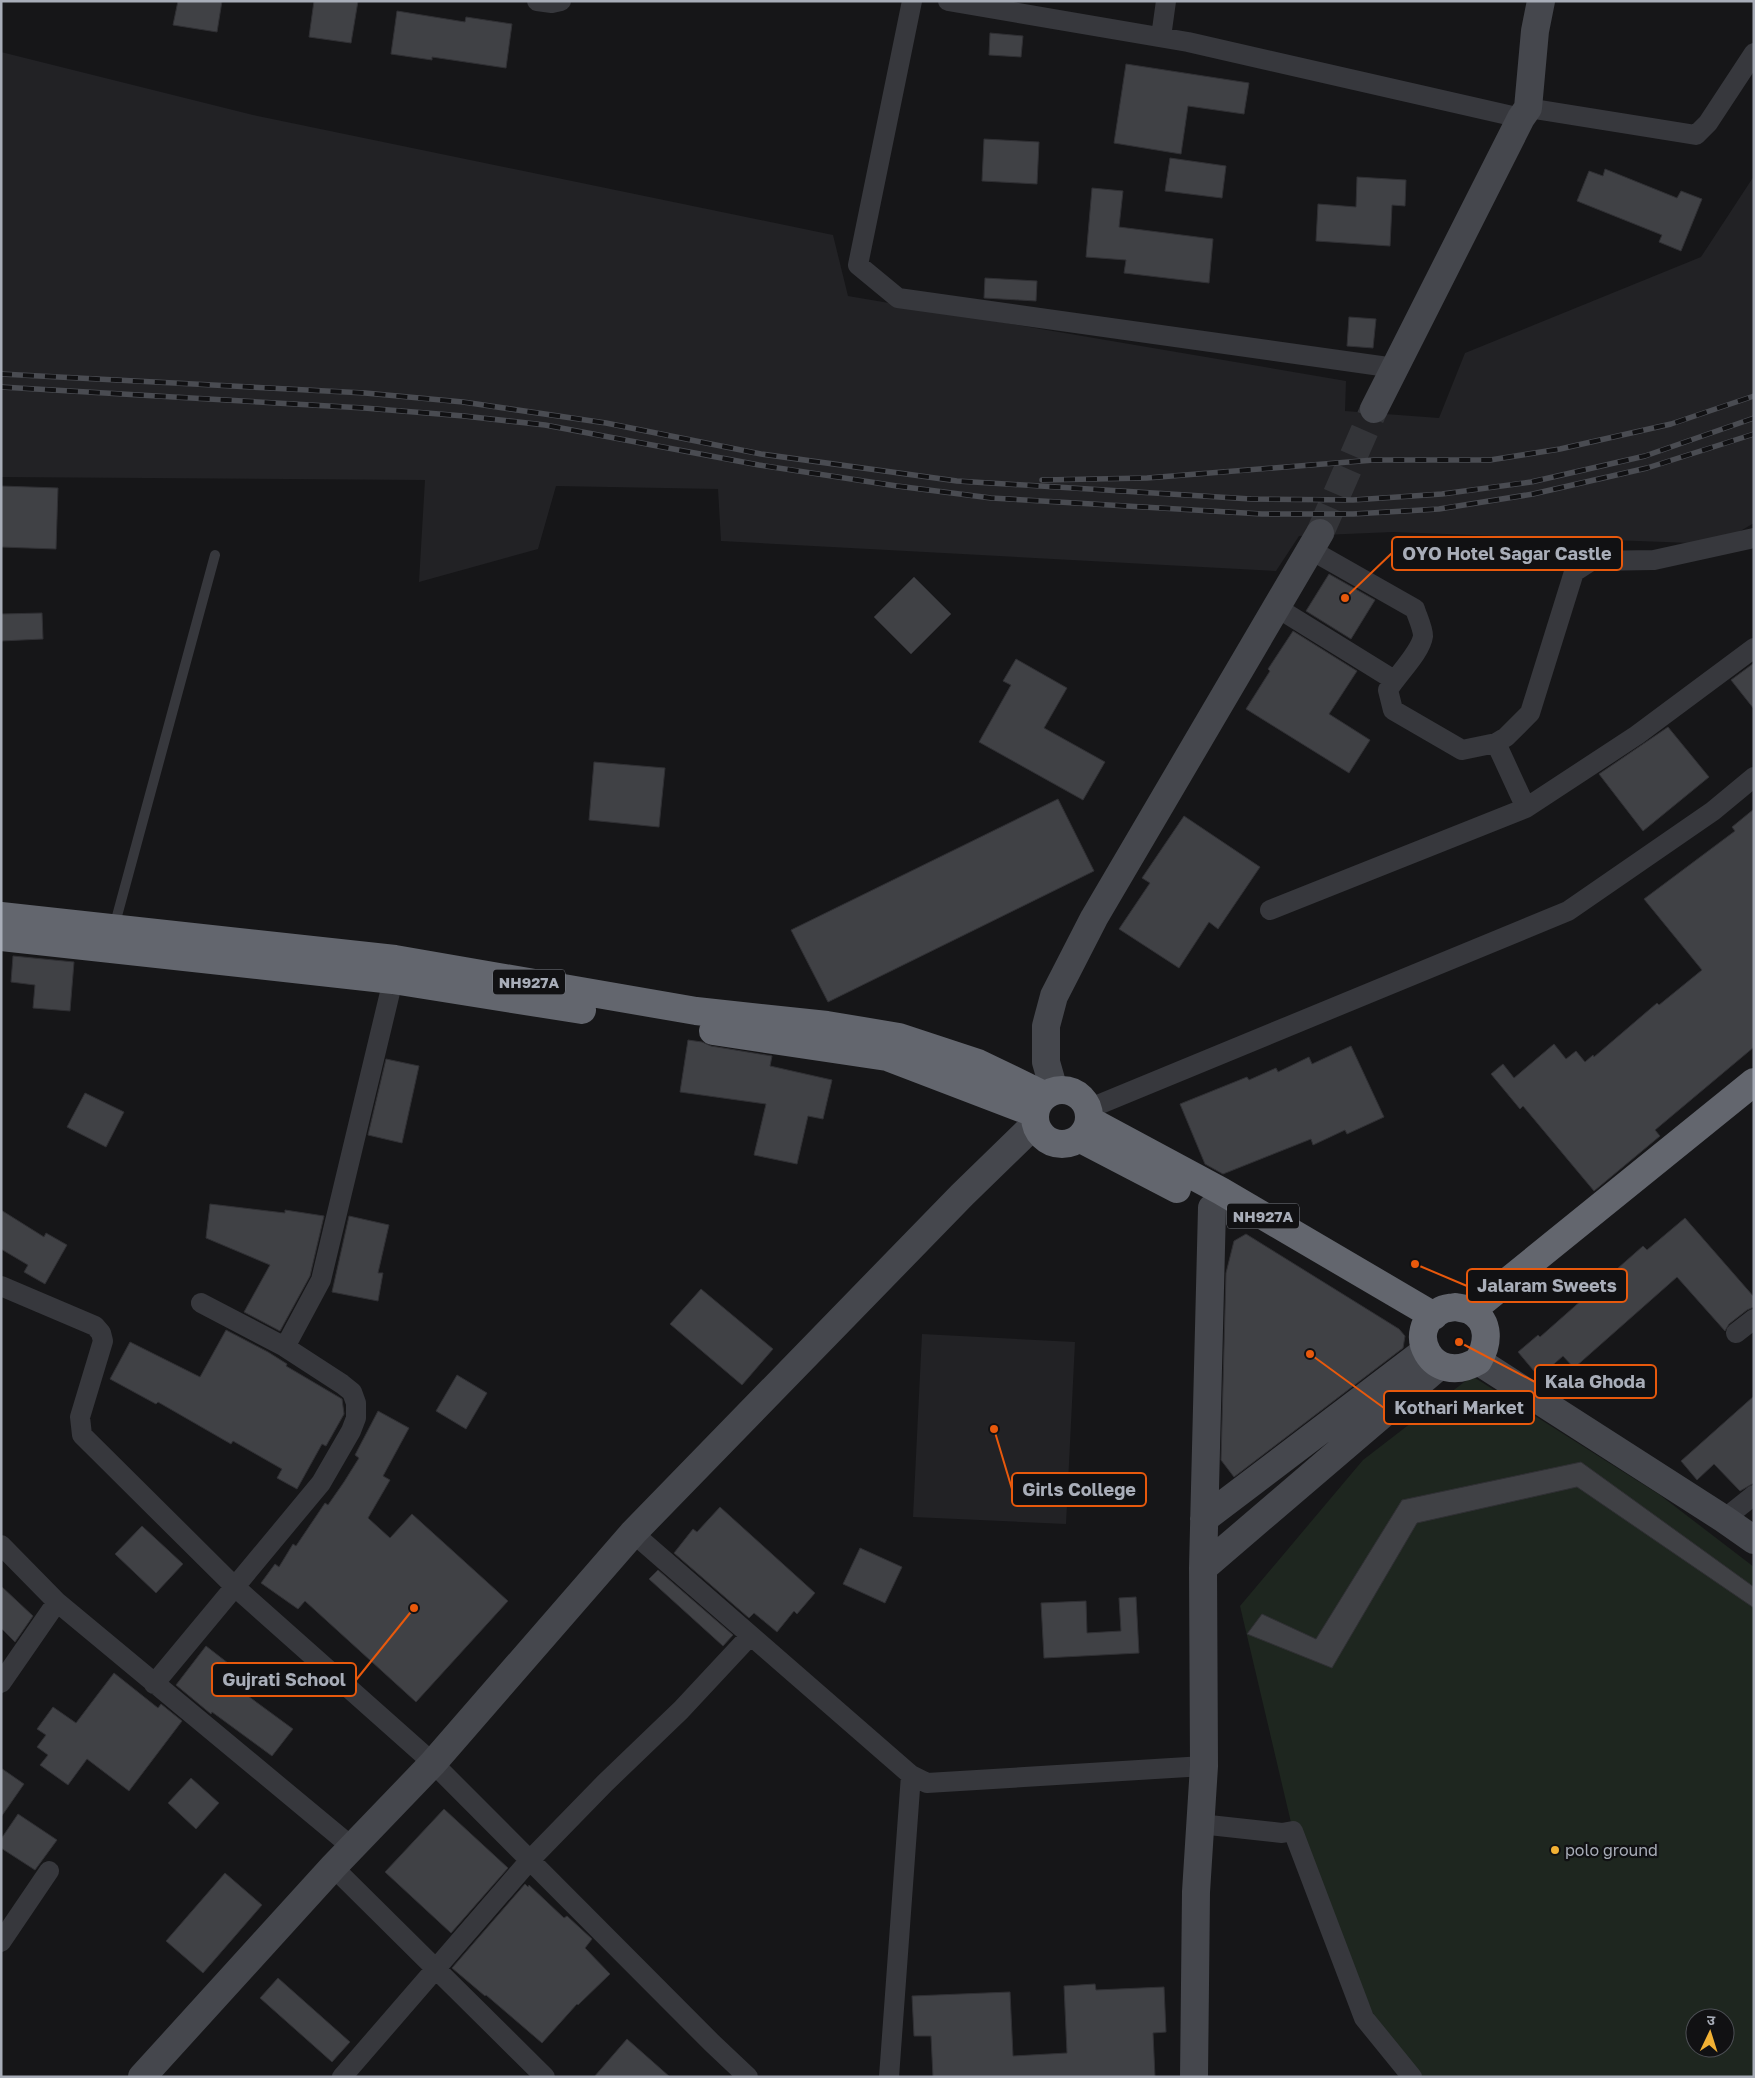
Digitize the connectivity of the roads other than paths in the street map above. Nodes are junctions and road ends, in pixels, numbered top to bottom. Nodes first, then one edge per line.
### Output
1 (537, 1) edge
2 (561, 1) edge
3 (912, 1) edge
4 (948, 1) edge
5 (1166, 1) edge
6 (1541, 1) edge
7 (1161, 37) junction
8 (1754, 53) edge
9 (1525, 113) junction
10 (1395, 368) junction
11 (1374, 409) tunnel mouth
12 (1754, 538) edge
13 (1316, 542) joint
14 (215, 555) dead end
15 (1276, 607) junction
16 (1754, 648) edge
17 (1394, 680) junction
18 (1496, 743) junction
19 (1754, 777) edge
20 (1526, 808) junction
21 (1270, 910) dead end
22 (1, 916) edge
23 (114, 928) junction
24 (1, 937) edge
25 (393, 980) junction
26 (1754, 1082) edge
27 (1754, 1101) edge
28 (1042, 1106) junction
29 (1085, 1123) junction
30 (1212, 1208) junction
31 (1, 1286) edge
32 (201, 1303) dead end
33 (1477, 1317) junction
34 (1754, 1319) edge
35 (1736, 1333) dead end
36 (1430, 1341) junction
37 (285, 1348) junction
38 (1478, 1362) junction
39 (1754, 1495) edge
40 (1204, 1519) junction
41 (1724, 1519) junction
42 (633, 1533) junction
43 (1754, 1540) edge
44 (1, 1545) edge
45 (1203, 1568) junction
46 (234, 1586) junction
47 (57, 1602) junction
48 (750, 1636) junction
49 (1, 1683) edge
50 (154, 1684) junction
51 (433, 1763) junction
52 (1204, 1766) junction
53 (911, 1776) junction
54 (1200, 1824) junction
55 (352, 1847) junction
56 (530, 1860) junction
57 (334, 1867) junction
58 (49, 1872) dead end
59 (1, 1942) edge
60 (436, 1969) junction
61 (142, 2077) edge
62 (342, 2077) edge
63 (546, 2077) edge
64 (748, 2077) edge
65 (889, 2077) edge
66 (1194, 2077) edge
67 (1412, 2077) edge

1 - 2 street
3 - 10 street
4 - 7 street
5 - 7 street
6 - 9 main road
7 - 9 street
8 - 9 street
9 - 10 main road
10 - 11 main road
12 - 18 street
13 - 15 main road
13 - 17 street
14 - 23 lane
15 - 17 street
15 - 28 main road
16 - 20 street
17 - 18 street
18 - 20 street
19 - 29 street
20 - 21 street
22 - 23 highway, NH927A
23 - 28 highway, NH927A
24 - 25 highway, NH927A
25 - 28 highway, NH927A
25 - 37 street
26 - 33 highway
27 - 33 highway
28 - 29 highway, NH927A
28 - 29 highway, NH927A
28 - 42 main road
29 - 30 highway, NH927A
29 - 36 highway, NH927A
30 - 36 highway, NH927A
30 - 40 main road
31 - 46 street
32 - 37 street
33 - 36 highway
33 - 38 highway
34 - 35 street
36 - 38 highway, NH927A
36 - 40 main road
36 - 45 main road
37 - 46 street
38 - 41 main road
39 - 41 street
40 - 45 main road
41 - 43 main road
42 - 48 street
42 - 51 main road
44 - 47 street
45 - 52 main road
46 - 50 street
46 - 51 street
47 - 49 street
47 - 50 street
48 - 53 street
48 - 56 street
50 - 55 street
51 - 55 main road
51 - 56 street
52 - 53 street
52 - 54 main road
53 - 65 street
54 - 66 main road
54 - 67 street
55 - 57 main road
56 - 60 street
56 - 64 street
57 - 60 street
57 - 61 main road
58 - 59 street
60 - 62 street
60 - 63 street

